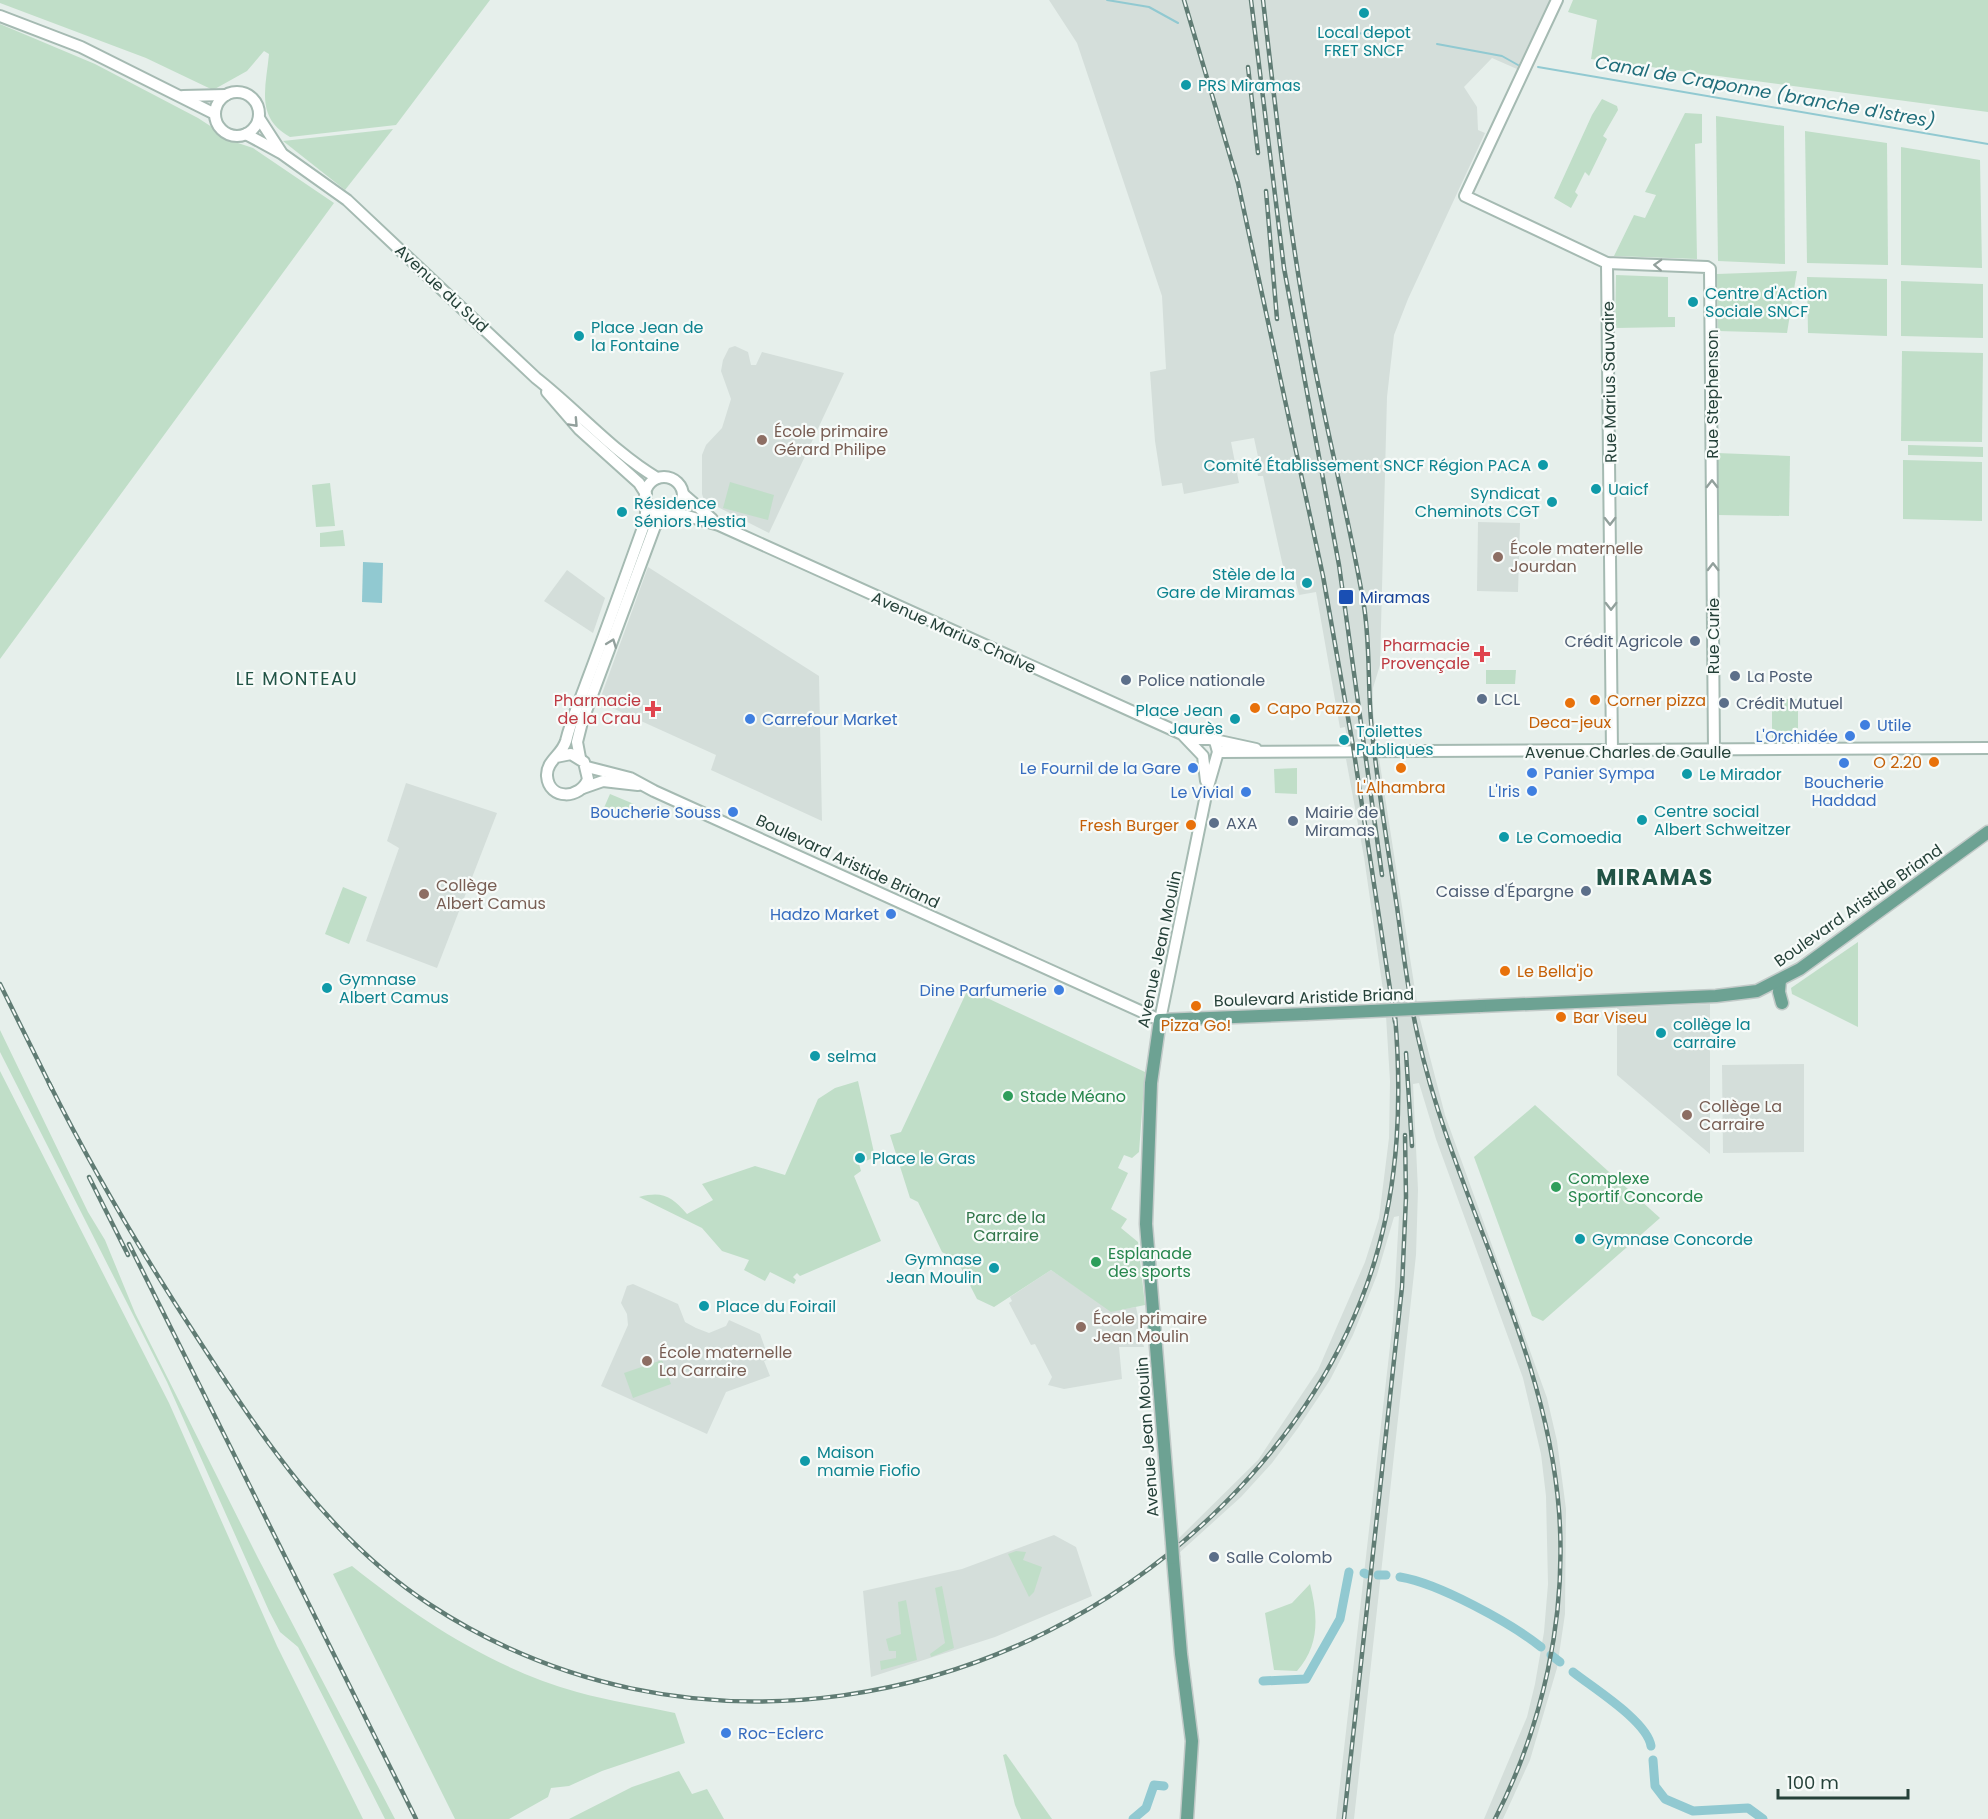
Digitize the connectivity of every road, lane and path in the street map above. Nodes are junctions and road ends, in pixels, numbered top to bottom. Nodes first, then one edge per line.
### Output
1 (1557, 0) edge
2 (0, 16) edge
3 (226, 95) junction
4 (183, 96) junction
5 (215, 114) junction
6 (259, 117) junction
7 (246, 134) junction
8 (281, 153) junction
9 (1476, 174) junction
10 (1479, 205) junction
11 (1607, 263) junction
12 (536, 378) junction
13 (657, 478) junction
14 (683, 494) junction
15 (646, 498) junction
16 (670, 513) junction
17 (1713, 522) joint
18 (719, 525) junction
19 (1988, 748) edge
20 (1209, 750) junction
21 (1714, 751) junction
22 (1611, 752) junction
23 (556, 757) junction
24 (584, 763) junction
25 (641, 785) junction
26 (583, 789) junction
27 (1988, 832) edge
28 (1780, 980) junction
29 (1782, 1003) dead end
30 (1160, 1020) junction
31 (1187, 1819) edge

1 - 9 main road
2 - 4 main road
3 - 4 main road
3 - 5 main road
3 - 6 main road
4 - 5 main road
5 - 7 main road
6 - 7 main road
6 - 8 main road
7 - 8 main road, Avenue du Sud
8 - 12 main road, Avenue du Sud
9 - 10 main road
9 - 10 main road
10 - 11 main road
17 -> 11 main road, Rue Stephenson
11 -> 22 main road, Rue Marius Sauvaire
12 - 13 main road, Avenue du Sud
12 -> 15 main road, Avenue du Sud
13 - 14 main road
13 - 15 main road
14 - 16 main road
14 - 18 main road, Avenue Marius Chalve
15 - 16 main road
15 - 23 main road
16 - 18 main road, Avenue Marius Chalve
24 -> 16 main road
21 -> 17 main road, Rue Curie
18 - 20 main road, Avenue Marius Chalve
19 - 21 main road, Avenue Charles de Gaulle
20 - 22 main road, Avenue Charles de Gaulle
20 - 30 main road, Avenue Jean Moulin
21 - 22 main road, Avenue Charles de Gaulle
23 - 24 main road
23 - 26 main road
24 - 25 main road, Boulevard Aristide Briand
24 - 26 main road
25 - 26 main road, Boulevard Aristide Briand
25 - 30 main road, Boulevard Aristide Briand
27 - 28 main road, Boulevard Aristide Briand
28 - 29 main road
28 - 30 main road, Boulevard Aristide Briand, bridge
30 - 31 main road, Avenue Jean Moulin, bridge

